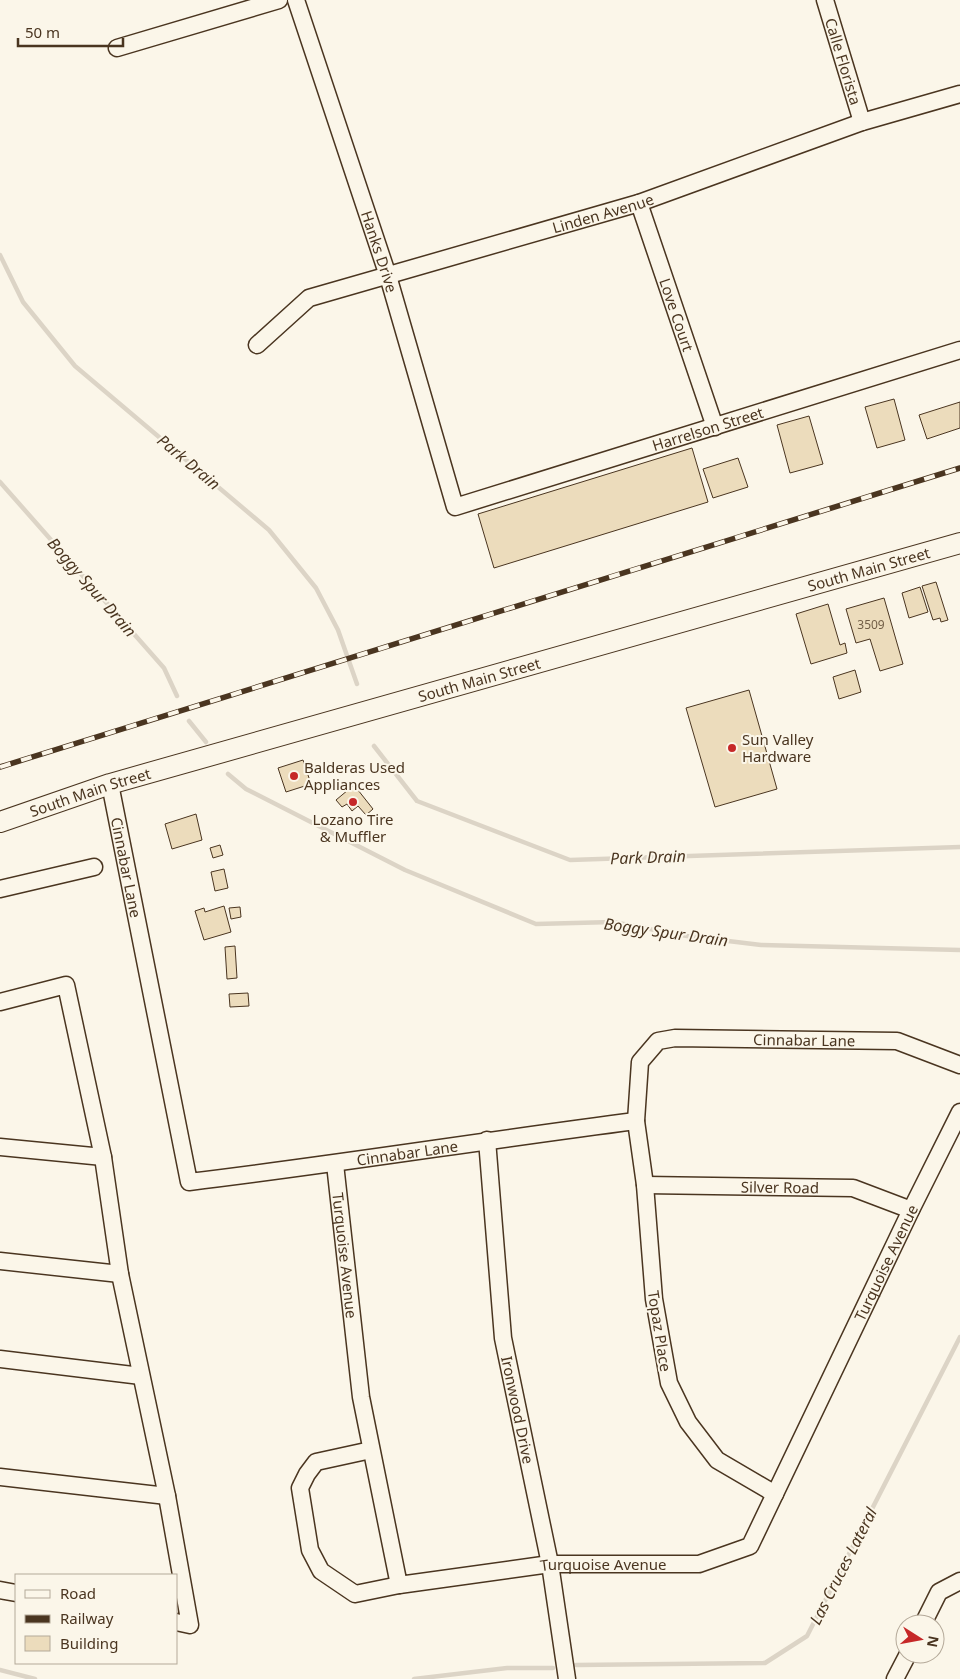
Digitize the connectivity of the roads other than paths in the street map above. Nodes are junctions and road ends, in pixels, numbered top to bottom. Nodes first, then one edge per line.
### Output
1 (279, 0) edge
2 (296, 0) edge
3 (825, 0) edge
4 (117, 48) dead end
5 (960, 94) edge
6 (862, 122) junction
7 (638, 203) junction
8 (388, 276) junction
9 (257, 345) dead end
10 (960, 350) edge
11 (715, 426) junction
12 (455, 507) joint
13 (960, 543) edge
14 (110, 784) junction
15 (0, 822) edge
16 (94, 867) dead end
17 (0, 889) edge
18 (0, 1002) edge
19 (960, 1065) edge
20 (960, 1112) edge
21 (636, 1121) junction
22 (487, 1140) junction
23 (1, 1144) edge
24 (103, 1157) junction
25 (335, 1164) junction
26 (646, 1185) junction
27 (910, 1210) junction
28 (0, 1261) edge
29 (120, 1274) junction
30 (0, 1359) edge
31 (141, 1376) junction
32 (371, 1450) junction
33 (0, 1477) edge
34 (775, 1494) junction
35 (167, 1496) junction
36 (550, 1564) junction
37 (960, 1582) edge
38 (399, 1585) junction
39 (0, 1590) edge
40 (15, 1593) edge
41 (928, 1614) edge
42 (178, 1622) edge
43 (903, 1664) edge
44 (567, 1679) edge
45 (895, 1679) edge

1 - 4 street
2 - 8 street, Hanks Drive
3 - 6 street, Calle Florista
5 - 6 street, Linden Avenue
6 - 7 street, Linden Avenue
7 - 8 street, Linden Avenue
7 - 11 street, Love Court
8 - 9 street, Linden Avenue
8 - 12 street, Hanks Drive
10 - 11 street, Harrelson Street
11 - 12 street, Harrelson Street
13 - 14 main road, South Main Street
14 - 15 main road, South Main Street
14 - 25 street, Cinnabar Lane
16 - 17 street
18 - 24 street
19 - 21 street, Cinnabar Lane
20 - 27 street, Turquoise Avenue
21 - 22 street, Cinnabar Lane
21 - 26 street, Topaz Place
22 - 25 street, Cinnabar Lane
22 - 36 street, Ironwood Drive
23 - 24 street
24 - 29 street
25 - 32 street, Turquoise Avenue
26 - 27 street, Silver Road
26 - 34 street, Topaz Place
27 - 34 street, Turquoise Avenue
28 - 29 street
29 - 31 street
30 - 31 street
31 - 35 street
32 - 38 street, Turquoise Avenue
32 - 38 street
33 - 35 street
34 - 36 street, Turquoise Avenue
35 - 42 street
36 - 38 street, Turquoise Avenue
36 - 44 street, Ironwood Drive
37 - 41 street
39 - 40 street
43 - 45 street

